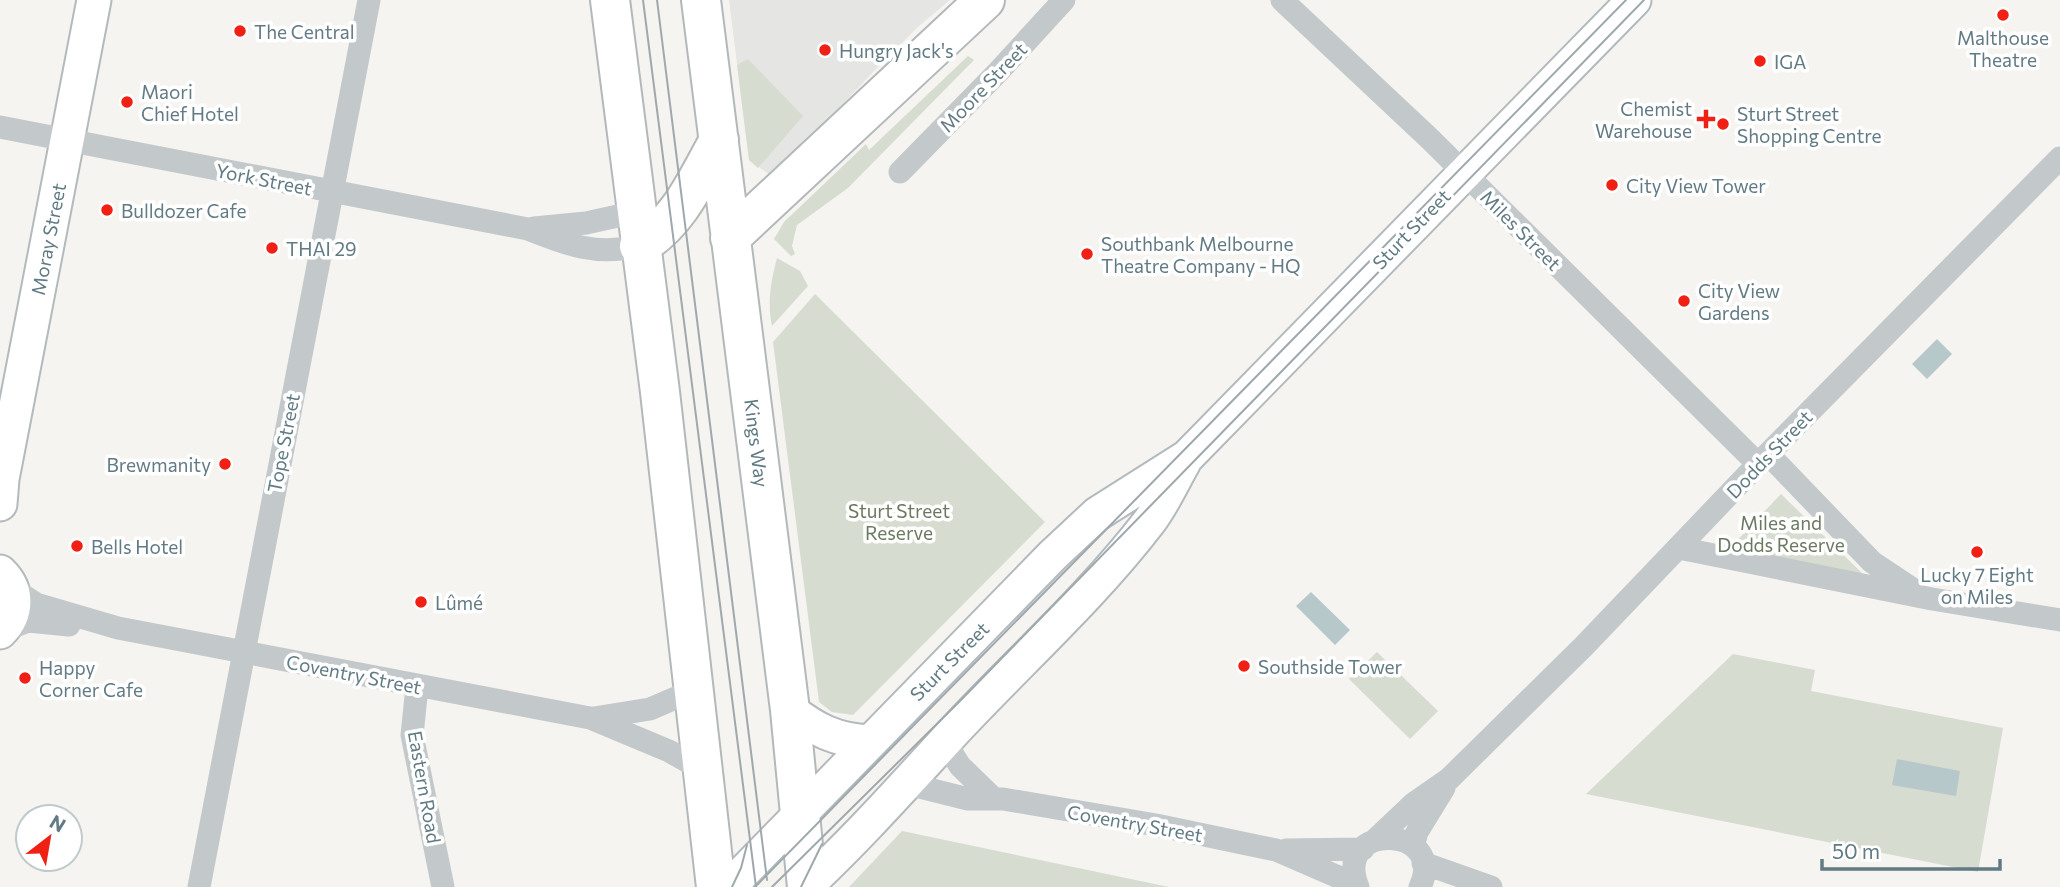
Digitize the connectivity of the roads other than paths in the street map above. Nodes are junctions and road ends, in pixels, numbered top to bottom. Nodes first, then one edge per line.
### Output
1 (94, 0) edge
2 (369, 0) edge
3 (610, 0) edge
4 (701, 0) edge
5 (985, 0) edge
6 (1064, 0) edge
7 (1282, 0) edge
8 (1634, 0) edge
9 (0, 127) edge
10 (66, 140) junction
11 (719, 140) junction
12 (2060, 158) edge
13 (900, 172) dead end
14 (1465, 174) junction
15 (331, 192) junction
16 (528, 229) junction
17 (638, 229) junction
18 (730, 239) junction
19 (9, 390) edge
20 (1187, 457) junction
21 (1763, 459) junction
22 (1, 489) edge
23 (1679, 548) junction
24 (6, 576) edge
25 (1932, 599) junction
26 (2060, 620) edge
27 (118, 628) junction
28 (0, 632) edge
29 (244, 653) junction
30 (418, 687) junction
31 (694, 690) junction
32 (790, 710) junction
33 (590, 718) junction
34 (869, 742) junction
35 (945, 742) junction
36 (702, 770) junction
37 (1449, 779) junction
38 (908, 784) junction
39 (993, 798) junction
40 (801, 812) junction
41 (1369, 844) junction
42 (1276, 850) junction
43 (1418, 855) junction
44 (1358, 886) edge
45 (199, 887) edge
46 (443, 887) edge
47 (716, 887) edge
48 (729, 887) edge
49 (806, 887) edge
50 (1420, 887) edge
51 (1491, 887) edge

1 - 10 street, Moray Street
2 - 15 street, Tope Street
3 - 17 highway
4 - 11 highway, Kings Way
5 - 18 highway
6 - 13 street, Moore Street
7 - 14 street, Miles Street
8 - 14 street, Sturt Street
9 - 10 street, York Street
10 - 15 street, York Street
10 - 19 street, Moray Street
11 - 17 highway
11 - 18 highway, Kings Way
12 - 21 street, Dodds Street
14 - 20 street, Sturt Street
14 - 21 street, Miles Street
15 - 16 street, York Street
15 - 29 street, Tope Street
16 - 17 street, York Street
16 - 17 street, York Street
17 - 31 highway
18 - 32 highway, Kings Way
19 - 22 street, Moray Street
20 - 34 street, Sturt Street
20 - 35 street, Sturt Street
21 - 23 street, Dodds Street
21 - 25 street, Miles Street
23 - 25 street, Miles Street
23 - 37 street, Dodds Street
24 - 27 street, Coventry Street
24 - 28 street
25 - 26 street, Miles Street
27 - 28 street, Coventry Street
27 - 29 street, Coventry Street
29 - 30 street, Coventry Street
29 - 45 street, Tope Street
30 - 33 street, Coventry Street
30 - 46 street, Eastern Road
31 - 33 street, Coventry Street
31 - 36 highway
32 - 34 street
32 - 40 highway, Kings Way
33 - 36 street, Coventry Street
34 - 40 street, Sturt Street
35 - 38 street, Sturt Street
35 - 39 street
36 - 47 highway
37 - 41 street, Dodds Street
37 - 43 street, Dodds Street
38 - 39 street, Coventry Street
38 - 49 street, Sturt Street
39 - 42 street, Coventry Street
40 - 48 street, Sturt Street
40 - 49 highway, Kings Way
41 - 42 street, Coventry Street
41 - 43 street, Coventry Street
41 - 44 street
42 - 44 street, Coventry Street
43 - 50 street, Dodds Street
43 - 51 street

